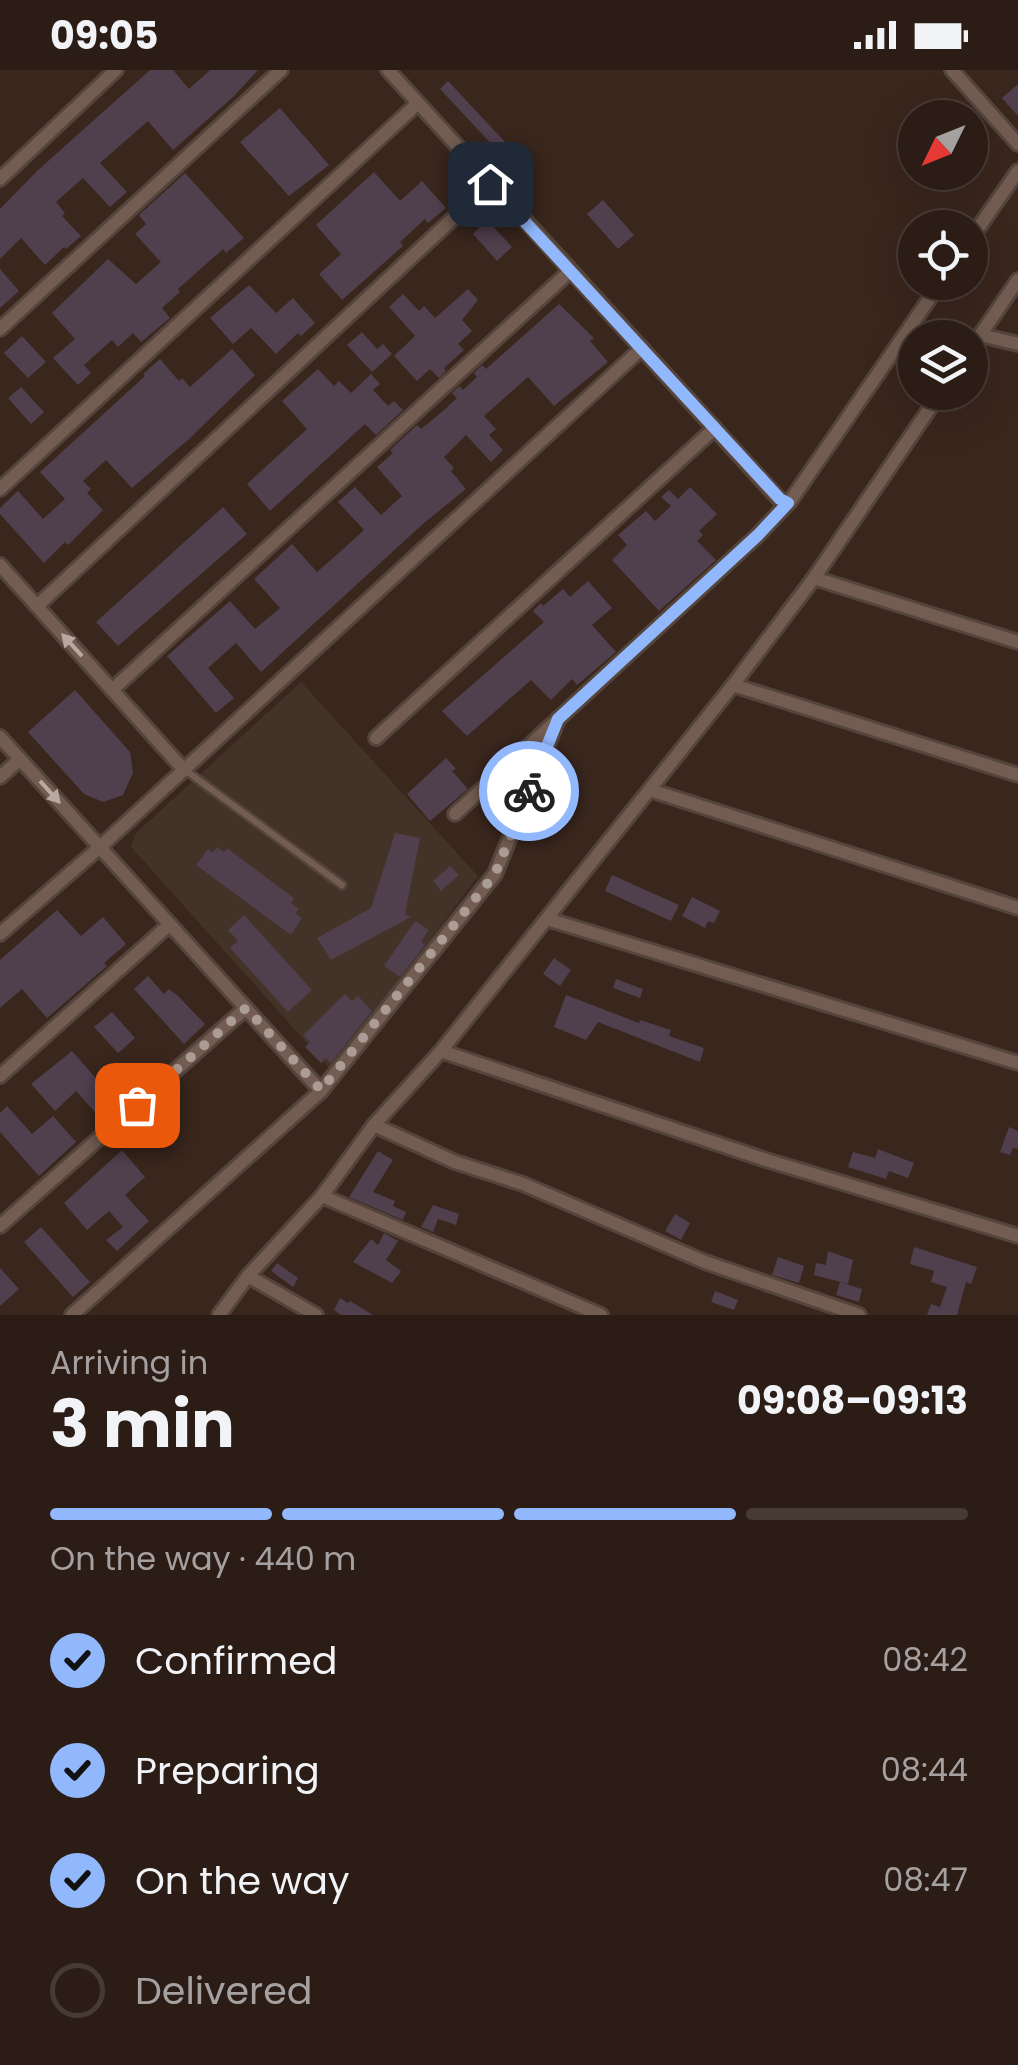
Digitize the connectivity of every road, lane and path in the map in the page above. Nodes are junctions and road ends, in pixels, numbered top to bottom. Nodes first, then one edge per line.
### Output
1 (116, 70) edge
2 (282, 70) edge
3 (388, 70) edge
4 (952, 70) edge
5 (418, 104) junction
6 (1018, 144) edge
7 (1018, 170) edge
8 (0, 178) edge
9 (490, 184) junction
10 (988, 214) edge
11 (569, 272) junction
12 (1018, 280) edge
13 (929, 300) edge
14 (988, 324) edge
15 (0, 329) edge
16 (988, 338) edge
17 (1018, 344) edge
18 (642, 348) junction
19 (929, 410) edge
20 (715, 428) junction
21 (0, 489) edge
22 (788, 503) junction
23 (0, 565) edge
24 (814, 578) junction
25 (38, 606) junction
26 (1018, 642) edge
27 (734, 685) junction
28 (112, 690) junction
29 (558, 719) junction
30 (0, 737) edge
31 (376, 738) dead end
32 (20, 759) junction
33 (184, 770) junction
34 (1018, 774) edge
35 (0, 777) edge
36 (650, 790) junction
37 (455, 814) dead end
38 (100, 847) junction
39 (342, 886) dead end
40 (1018, 908) edge
41 (547, 919) junction
42 (170, 924) junction
43 (0, 934) edge
44 (246, 1008) junction
45 (441, 1051) junction
46 (1018, 1064) edge
47 (0, 1076) edge
48 (321, 1090) junction
49 (374, 1124) junction
50 (322, 1196) junction
51 (0, 1226) edge
52 (1018, 1236) edge
53 (248, 1276) junction
54 (72, 1315) edge
55 (219, 1315) edge
56 (316, 1315) edge
57 (601, 1315) edge
58 (859, 1315) edge

1 - 8 street
2 - 15 street
3 - 5 street
4 - 6 street
5 - 9 street
5 - 21 street
7 - 10 street
9 - 11 street
9 - 25 street
11 - 18 street
11 - 28 street
12 - 14 street
13 - 22 street
16 - 17 street
18 - 20 street
18 - 33 street
19 - 24 street
20 - 22 street
20 - 31 street
22 - 29 street
23 - 25 street
24 - 26 street
24 - 27 street
28 -> 25 street
27 - 34 street
27 - 36 street
28 - 33 street
29 - 37 street
29 - 48 street
30 - 32 street
32 - 35 street
32 -> 38 street
33 - 38 street
33 - 39 lane
36 - 40 street
36 - 41 street
38 - 42 street
38 - 43 street
41 - 45 street
41 - 46 street
42 - 44 street
42 - 47 street
44 - 48 street
44 - 51 street
45 - 49 street
45 - 52 street
48 - 54 street
49 - 50 street
49 - 58 street
50 - 53 street
50 - 57 street
53 - 55 street
53 - 56 street

